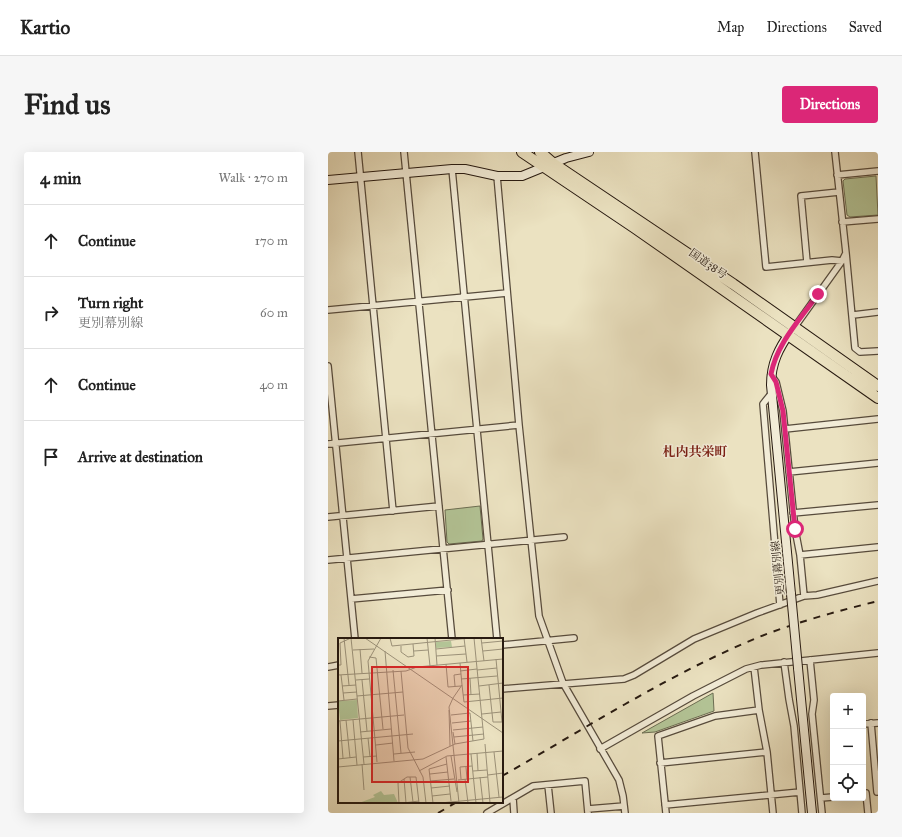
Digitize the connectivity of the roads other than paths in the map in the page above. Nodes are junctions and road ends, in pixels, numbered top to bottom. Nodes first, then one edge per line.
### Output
1 (358, 152) edge
2 (404, 152) edge
3 (522, 152) edge
4 (540, 152) edge
5 (589, 152) edge
6 (755, 152) edge
7 (835, 152) edge
8 (554, 164) junction
9 (544, 167) junction
10 (452, 169) junction
11 (878, 171) edge
12 (407, 173) junction
13 (837, 175) junction
14 (497, 176) junction
15 (361, 178) junction
16 (328, 180) edge
17 (839, 192) junction
18 (878, 219) edge
19 (842, 222) junction
20 (846, 253) junction
21 (842, 261) junction
22 (807, 262) junction
23 (507, 293) junction
24 (464, 297) junction
25 (420, 301) junction
26 (374, 306) junction
27 (328, 310) edge
28 (878, 312) edge
29 (853, 315) junction
30 (791, 332) junction
31 (878, 351) edge
32 (328, 366) edge
33 (771, 374) junction
34 (878, 386) edge
35 (772, 394) junction
36 (878, 398) edge
37 (878, 419) edge
38 (519, 425) junction
39 (476, 429) junction
40 (785, 429) junction
41 (433, 434) junction
42 (386, 438) junction
43 (335, 443) junction
44 (328, 444) edge
45 (878, 463) edge
46 (789, 472) junction
47 (878, 504) edge
48 (439, 506) junction
49 (393, 511) junction
50 (794, 514) junction
51 (343, 516) junction
52 (328, 517) edge
53 (564, 537) dead end
54 (530, 540) junction
55 (487, 544) junction
56 (878, 547) edge
57 (444, 548) junction
58 (800, 555) junction
59 (347, 558) junction
60 (328, 560) edge
61 (878, 581) edge
62 (448, 590) junction
63 (804, 596) junction
64 (351, 599) junction
65 (780, 605) junction
66 (355, 638) edge
67 (452, 638) edge
68 (497, 638) edge
69 (574, 638) dead end
70 (547, 640) junction
71 (503, 645) edge
72 (878, 653) edge
73 (810, 660) junction
74 (784, 662) junction
75 (338, 666) edge
76 (328, 667) edge
77 (754, 667) junction
78 (563, 683) junction
79 (503, 689) edge
80 (338, 705) edge
81 (328, 706) edge
82 (759, 710) junction
83 (871, 723) junction
84 (878, 723) edge
85 (866, 724) edge
86 (600, 749) junction
87 (767, 752) junction
88 (660, 763) junction
89 (548, 784) junction
90 (800, 792) junction
91 (878, 792) edge
92 (866, 794) edge
93 (771, 795) junction
94 (830, 797) edge
95 (513, 798) junction
96 (821, 798) junction
97 (866, 800) edge
98 (624, 806) junction
99 (665, 806) junction
100 (588, 811) edge
101 (487, 813) edge
102 (514, 813) edge
103 (551, 813) edge
104 (625, 813) edge
105 (666, 813) edge
106 (773, 813) edge
107 (802, 813) edge
108 (812, 813) edge
109 (822, 813) edge
110 (868, 813) edge

1 - 15 street
2 - 12 street
3 - 9 highway, 国道38号
4 - 8 highway, 国道38号
5 - 8 main road
6 - 22 street
7 - 13 street
8 - 9 main road
8 - 30 highway, 国道38号
9 - 14 main road
9 - 30 highway, 国道38号
10 - 12 main road
10 - 14 main road
10 - 24 street
11 - 13 street
12 - 15 main road
12 - 25 street
13 - 17 street
14 - 23 street
15 - 16 main road
15 - 26 street
17 - 19 street
17 - 22 street
18 - 19 street
19 - 20 street
20 - 21 street
20 - 29 street
21 - 22 street
21 - 30 street
23 - 24 street
23 - 38 street
24 - 25 street
24 - 39 street
25 - 26 street
25 - 41 street
26 - 27 street
26 - 42 street
28 - 29 street
29 - 31 street
30 - 33 main road, 更別幕別線
30 - 34 highway, 国道38号
30 - 36 highway, 国道38号
32 - 43 street
33 - 35 main road, 更別幕別線
33 - 40 street
35 - 65 street
35 - 108 main road, 更別幕別線, bridge
37 - 40 street
38 - 39 street
38 - 54 street
39 - 41 street
39 - 55 street
40 - 46 street
41 - 42 street
41 - 48 street
42 - 43 street
42 - 49 street
43 - 44 street
43 - 51 street
45 - 46 street
46 - 50 street
47 - 50 street
48 - 49 street
48 - 57 street
49 - 51 street
50 - 58 street
51 - 52 street
51 - 59 street
53 - 54 street
54 - 55 street
54 - 70 street
55 - 57 street
55 - 68 street
56 - 58 street
57 - 59 street
57 - 62 street
58 - 63 street
59 - 60 street
59 - 64 street
61 - 63 street
62 - 64 street
62 - 67 street
63 - 65 street
64 - 66 street
65 - 78 street
69 - 70 street
70 - 71 street
70 - 78 street
72 - 73 street
73 - 74 street
73 - 96 street
74 - 77 street
74 - 90 street
75 - 76 street
77 - 82 street
77 - 86 street
78 - 79 street
78 - 86 street
80 - 81 street
82 - 87 street
82 - 88 street
83 - 84 street
83 - 85 street
83 - 91 street
86 - 98 street
87 - 88 street
87 - 93 street
88 - 99 street
89 - 95 street
89 - 100 street
89 - 103 street
90 - 93 street
90 - 107 street
91 - 92 street
93 - 99 street
93 - 106 street
94 - 96 street
95 - 101 street
95 - 102 street
96 - 109 street
97 - 110 street
98 - 100 street
98 - 104 street
99 - 105 street

